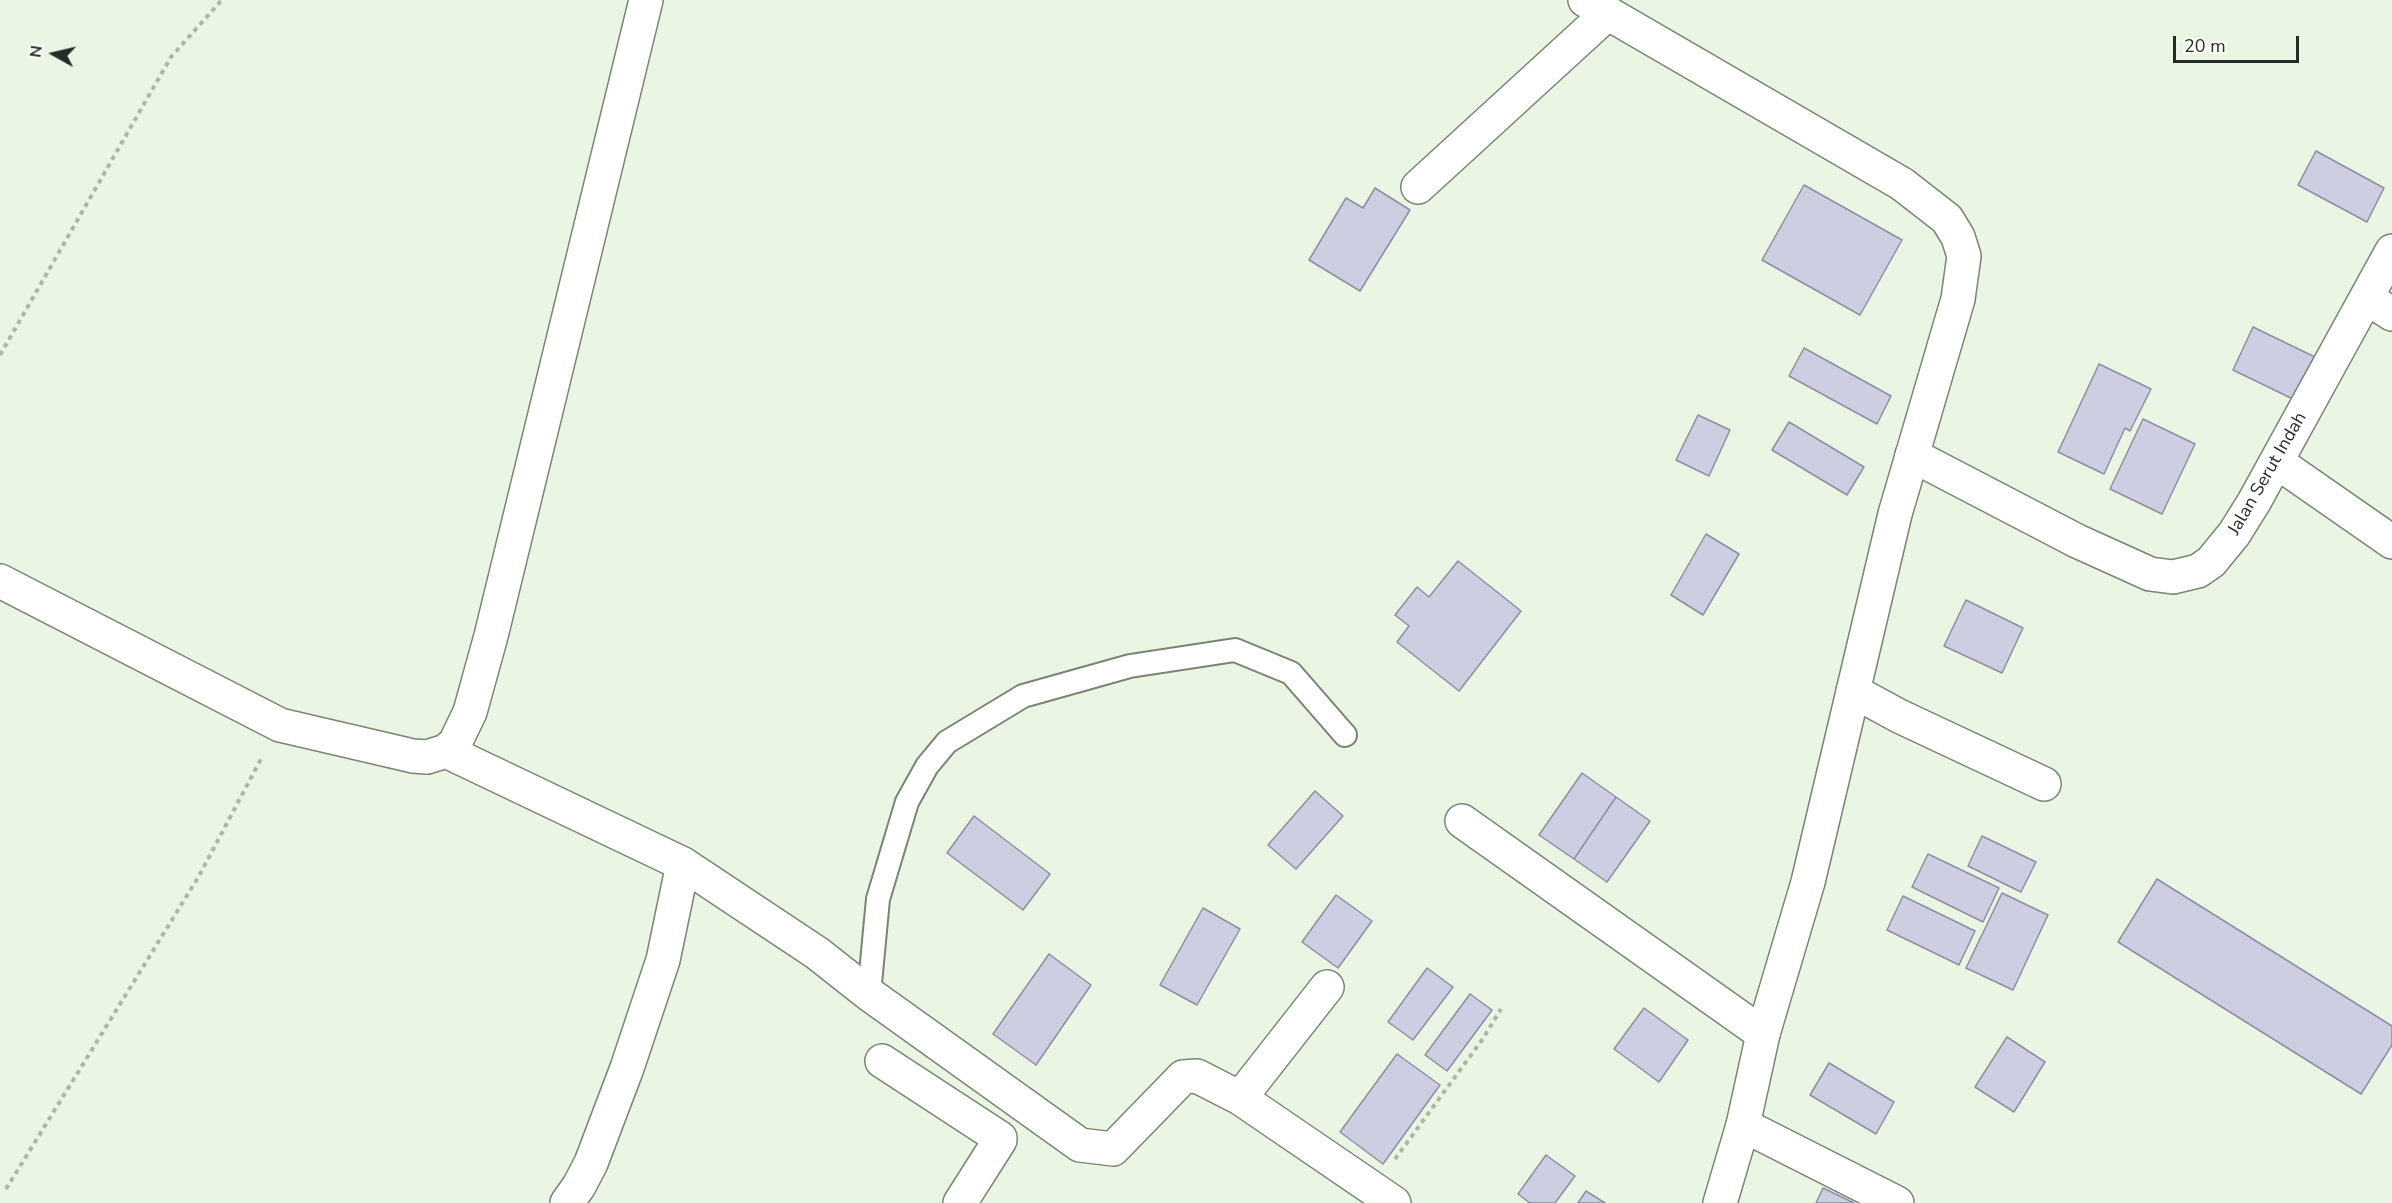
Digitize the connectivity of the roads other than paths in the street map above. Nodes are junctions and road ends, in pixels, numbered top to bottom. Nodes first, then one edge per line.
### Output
1 (646, 0) edge
2 (1597, 7) edge
3 (1418, 187) dead end
4 (2392, 250) edge
5 (2380, 306) edge
6 (1912, 455) junction
7 (2277, 462) junction
8 (2392, 542) edge
9 (0, 581) edge
10 (1853, 691) junction
11 (1345, 735) dead end
12 (446, 751) junction
13 (2044, 784) dead end
14 (1462, 821) dead end
15 (683, 864) junction
16 (1327, 987) dead end
17 (868, 994) junction
18 (1763, 1034) junction
19 (882, 1061) dead end
20 (1240, 1098) junction
21 (1743, 1125) junction
22 (1383, 1196) edge
23 (567, 1203) edge
24 (960, 1203) edge
25 (1720, 1203) edge
26 (1897, 1203) edge

1 - 12 street
2 - 3 street
2 - 6 street
4 - 5 street, Jalan Serut Indah
5 - 7 street, Jalan Serut Indah
6 - 7 street, Jalan Serut Indah
6 - 10 street
7 - 8 street
9 - 12 street
10 - 13 street
10 - 18 street
11 - 17 lane
12 - 15 street
14 - 18 street
15 - 17 street
15 - 23 street
16 - 20 street
17 - 20 street
18 - 21 street
19 - 24 street
20 - 22 street
21 - 25 street
21 - 26 street

